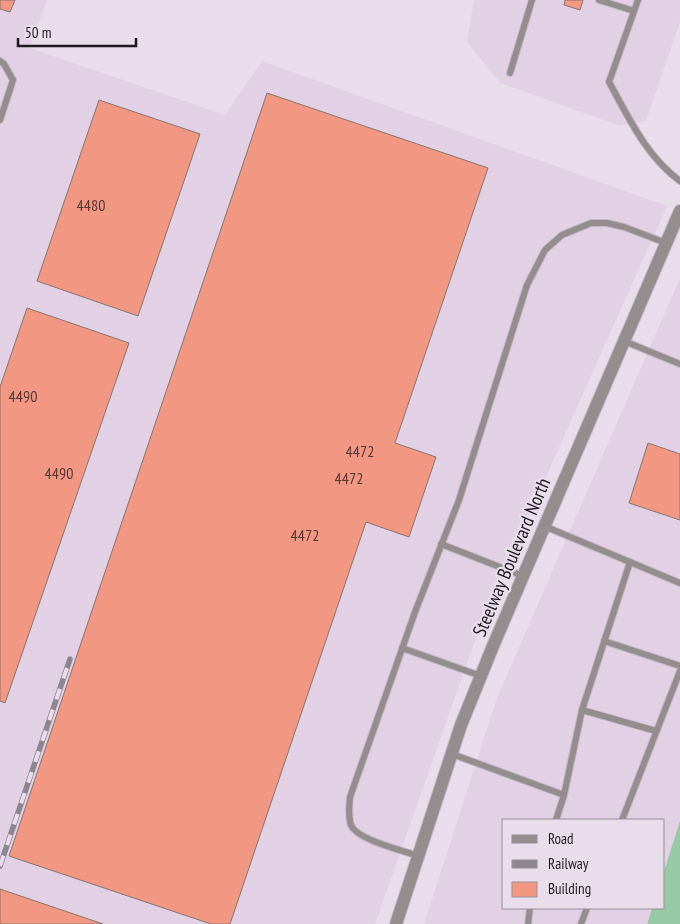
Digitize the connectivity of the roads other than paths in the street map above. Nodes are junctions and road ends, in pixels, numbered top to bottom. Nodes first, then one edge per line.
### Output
1 (532, 0) edge
2 (599, 0) edge
3 (638, 0) edge
4 (634, 11) junction
5 (0, 61) edge
6 (510, 74) dead end
7 (0, 120) edge
8 (680, 182) edge
9 (680, 212) edge
10 (666, 243) junction
11 (624, 341) junction
12 (680, 364) edge
13 (544, 526) junction
14 (441, 544) junction
15 (630, 562) junction
16 (523, 576) junction
17 (680, 583) edge
18 (604, 641) junction
19 (402, 648) junction
20 (680, 666) edge
21 (680, 671) edge
22 (480, 676) junction
23 (582, 710) junction
24 (656, 731) junction
25 (452, 754) junction
26 (564, 795) junction
27 (556, 819) edge
28 (622, 819) edge
29 (418, 856) junction
30 (530, 909) edge
31 (587, 909) edge
32 (396, 924) edge
33 (528, 924) edge
34 (581, 924) edge

1 - 6 lane
2 - 4 lane
3 - 4 lane
4 - 8 lane
5 - 7 lane
9 - 10 street, Steelway Boulevard North
10 - 11 street, Steelway Boulevard North
10 - 14 lane
11 - 12 lane
11 - 13 street, Steelway Boulevard North
13 - 15 lane
13 - 16 street, Steelway Boulevard North
14 - 16 lane
14 - 19 lane
15 - 17 lane
15 - 18 lane
16 - 22 street, Steelway Boulevard North
18 - 20 lane
18 - 23 lane
19 - 22 lane
19 - 29 lane
21 - 24 lane
22 - 25 street, Steelway Boulevard North
23 - 24 lane
23 - 26 lane
24 - 28 lane
25 - 26 lane
25 - 29 street, Steelway Boulevard North
26 - 27 lane
29 - 32 street, Steelway Boulevard North
30 - 33 lane
31 - 34 lane

